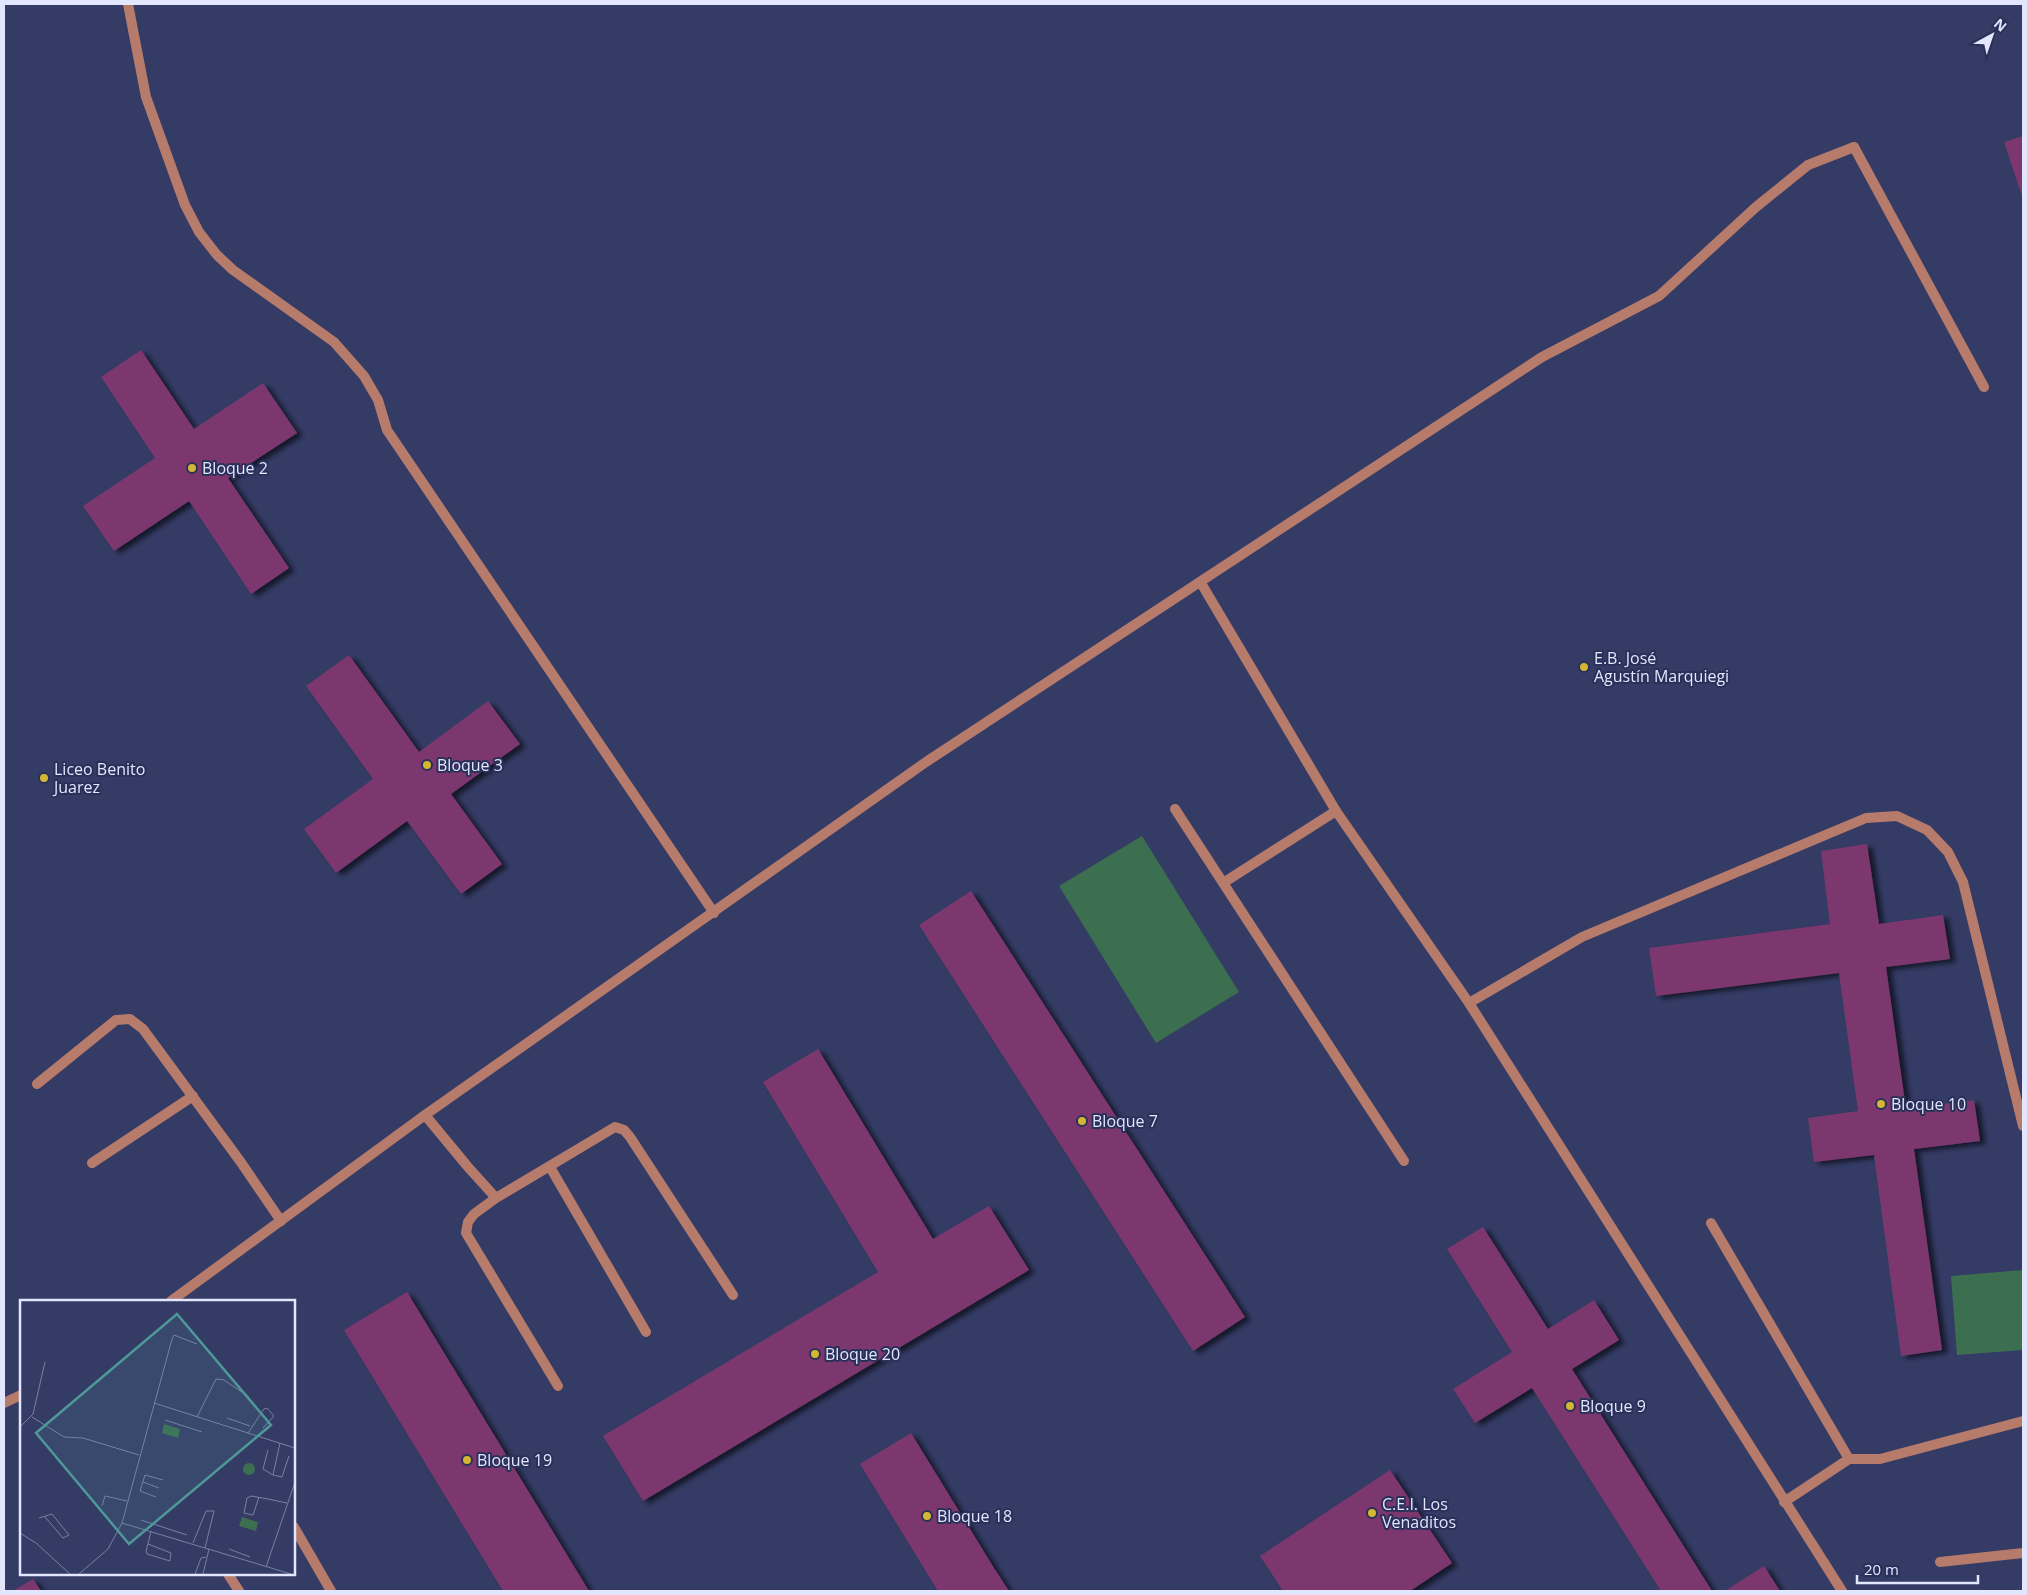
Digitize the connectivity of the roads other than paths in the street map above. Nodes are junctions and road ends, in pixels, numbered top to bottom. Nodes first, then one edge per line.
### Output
1 (128, 4) edge
2 (1984, 387) dead end
3 (1201, 583) junction
4 (1175, 809) dead end
5 (1336, 811) junction
6 (1223, 883) junction
7 (714, 913) junction
8 (1469, 1003) junction
9 (36, 1084) dead end
10 (193, 1096) junction
11 (425, 1115) junction
12 (2023, 1126) edge
13 (1404, 1160) dead end
14 (92, 1163) dead end
15 (550, 1167) junction
16 (496, 1198) junction
17 (281, 1221) junction
18 (1711, 1223) dead end
19 (733, 1295) dead end
20 (172, 1300) edge
21 (646, 1332) dead end
22 (558, 1386) dead end
23 (20, 1395) edge
24 (4, 1403) edge
25 (2023, 1421) edge
26 (1849, 1459) junction
27 (1784, 1502) junction
28 (295, 1529) edge
29 (2023, 1553) edge
30 (1940, 1562) dead end
31 (229, 1575) edge
32 (239, 1591) edge
33 (331, 1591) edge
34 (1842, 1591) edge

1 - 7 street
2 - 3 street
3 - 5 street
3 - 7 street
4 - 6 street
5 - 6 street
5 - 8 street
6 - 13 street
7 - 11 street
8 - 12 street
8 - 27 street
9 - 10 street
10 - 14 street
10 - 17 street
11 - 16 street
11 - 17 street
15 - 16 street
15 - 19 street
15 - 21 street
16 - 22 street
17 - 20 street
18 - 26 street
23 - 24 street
25 - 26 street
26 - 27 street
27 - 34 street
28 - 33 street
29 - 30 street
31 - 32 street

